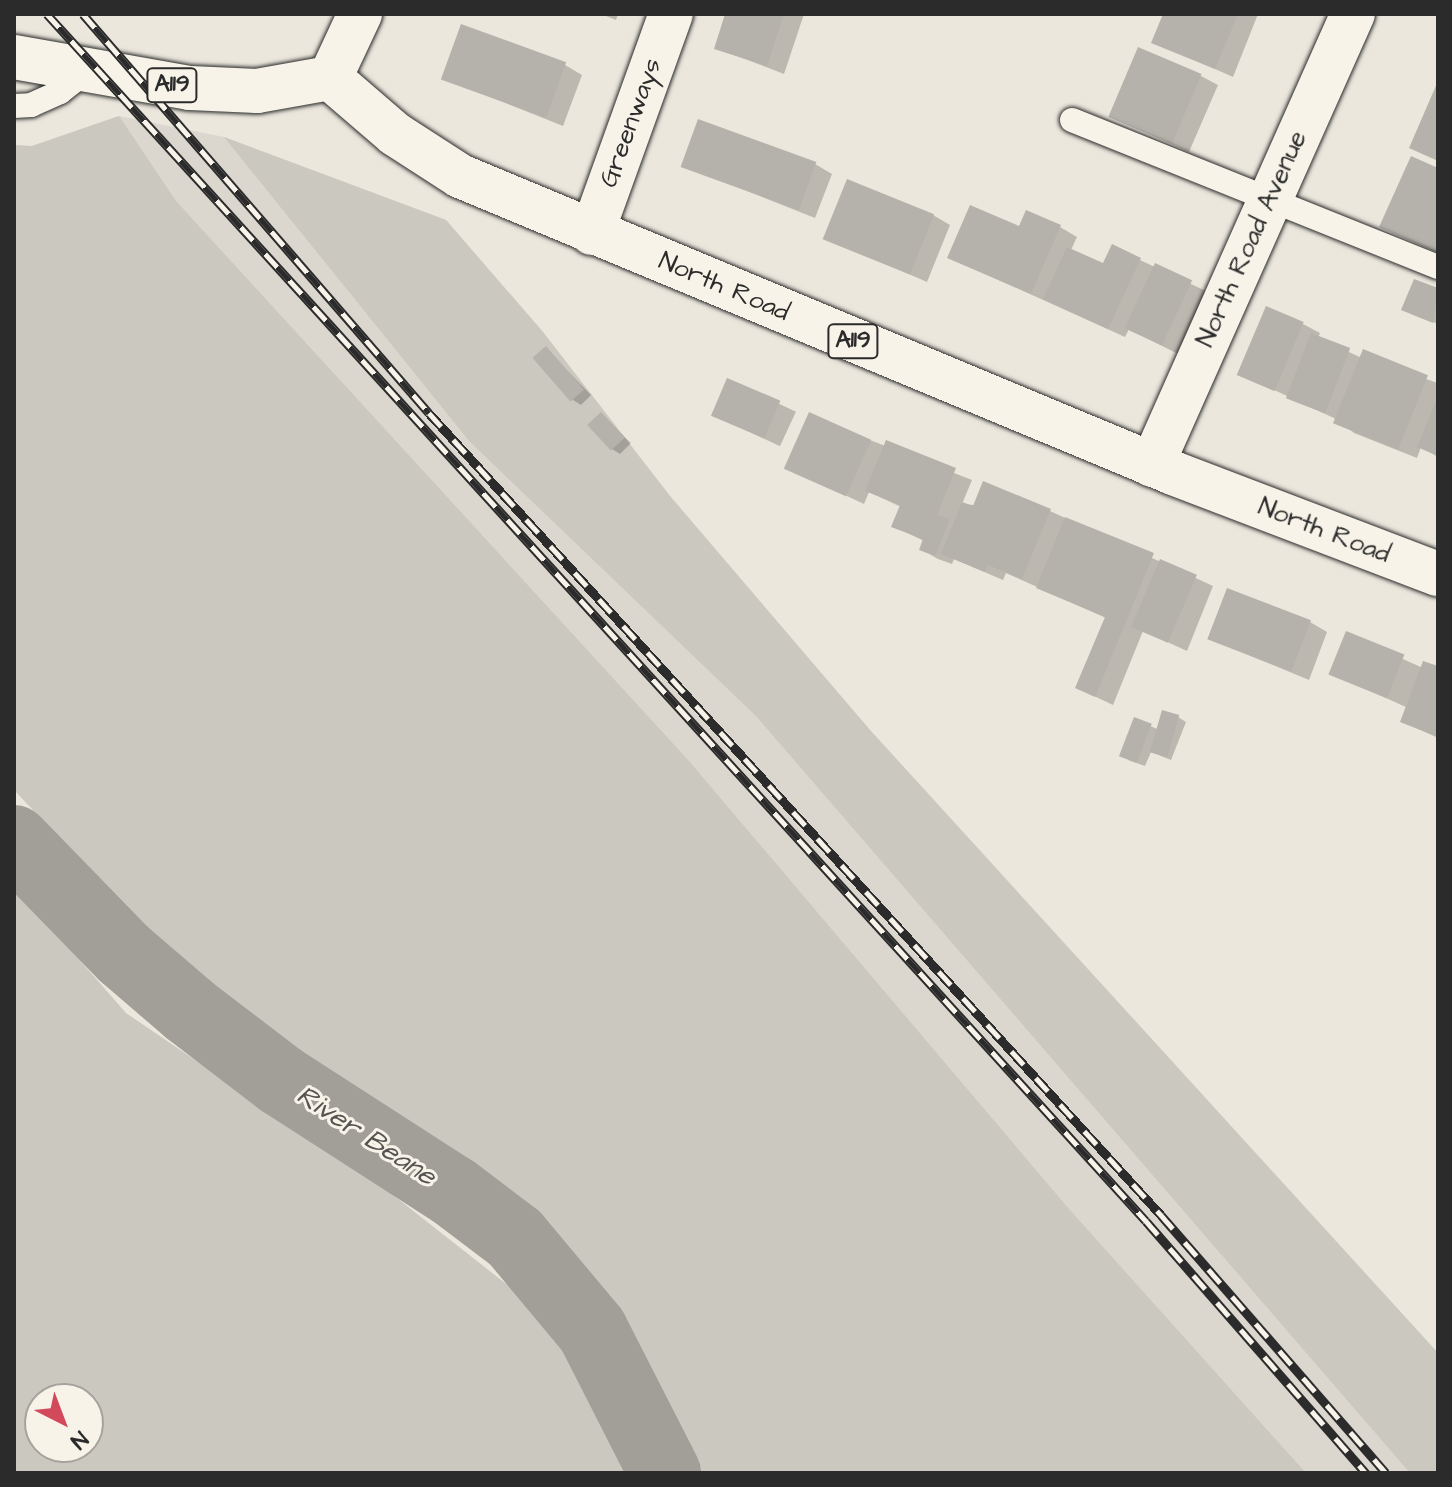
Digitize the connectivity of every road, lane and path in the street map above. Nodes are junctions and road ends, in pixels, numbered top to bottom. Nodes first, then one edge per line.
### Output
1 (360, 14) edge
2 (671, 14) edge
3 (1353, 14) edge
4 (14, 57) edge
5 (87, 71) junction
6 (330, 78) junction
7 (14, 106) edge
8 (1072, 120) dead end
9 (1272, 196) junction
10 (592, 233) junction
11 (1438, 267) edge
12 (1152, 465) junction
13 (1438, 574) edge

1 - 6 main road
2 - 10 main road, Greenways
3 - 9 main road, North Road Avenue
4 - 5 main road, A119
5 - 6 main road, A119
5 - 7 lane
6 - 10 main road, North Road / A119
8 - 9 lane
9 - 11 lane
9 - 12 main road, North Road Avenue
10 - 12 main road, North Road / A119
12 - 13 main road, North Road / A119

